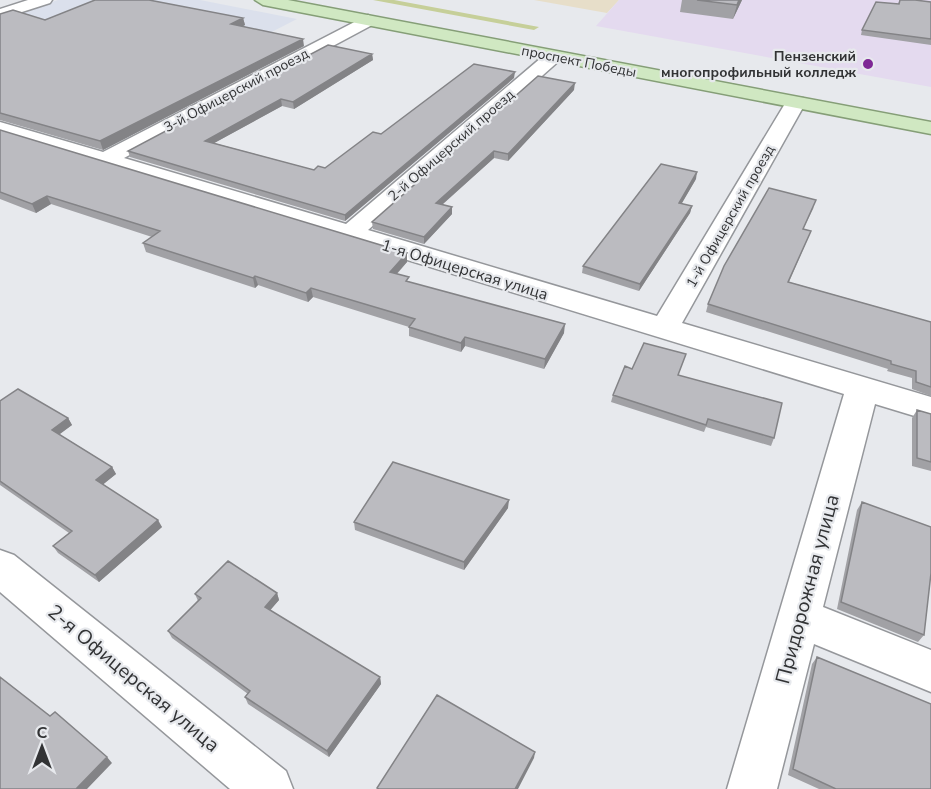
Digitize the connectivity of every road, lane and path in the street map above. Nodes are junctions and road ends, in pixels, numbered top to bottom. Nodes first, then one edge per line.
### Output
1 (44, 0) edge
2 (262, 0) edge
3 (324, 0) edge
4 (0, 14) edge
5 (368, 20) junction
6 (554, 56) junction
7 (796, 102) junction
8 (931, 115) edge
9 (0, 128) edge
10 (931, 128) edge
11 (104, 160) junction
12 (349, 234) junction
13 (664, 329) junction
14 (862, 389) junction
15 (931, 409) edge
16 (0, 567) edge
17 (800, 618) junction
18 (931, 671) edge
19 (268, 789) edge
20 (752, 789) edge

1 - 4 street
2 - 5 main road, проспект Победы
3 - 8 main road, проспект Победы
5 - 6 main road, проспект Победы
5 - 11 street, 3-й Офицерский проезд
6 - 7 main road, проспект Победы
6 - 12 street, 2-й Офицерский проезд
7 - 10 main road, проспект Победы
7 - 13 street, 1-й Офицерский проезд
9 - 11 street, 1-я Офицерская улица
11 - 12 street, 1-я Офицерская улица
12 - 13 street, 1-я Офицерская улица
13 - 14 street, 1-я Офицерская улица
14 - 15 street, 1-я Офицерская улица
14 - 17 street, Придорожная улица
16 - 19 street, 2-я Офицерская улица
17 - 18 street
17 - 20 street, Придорожная улица

